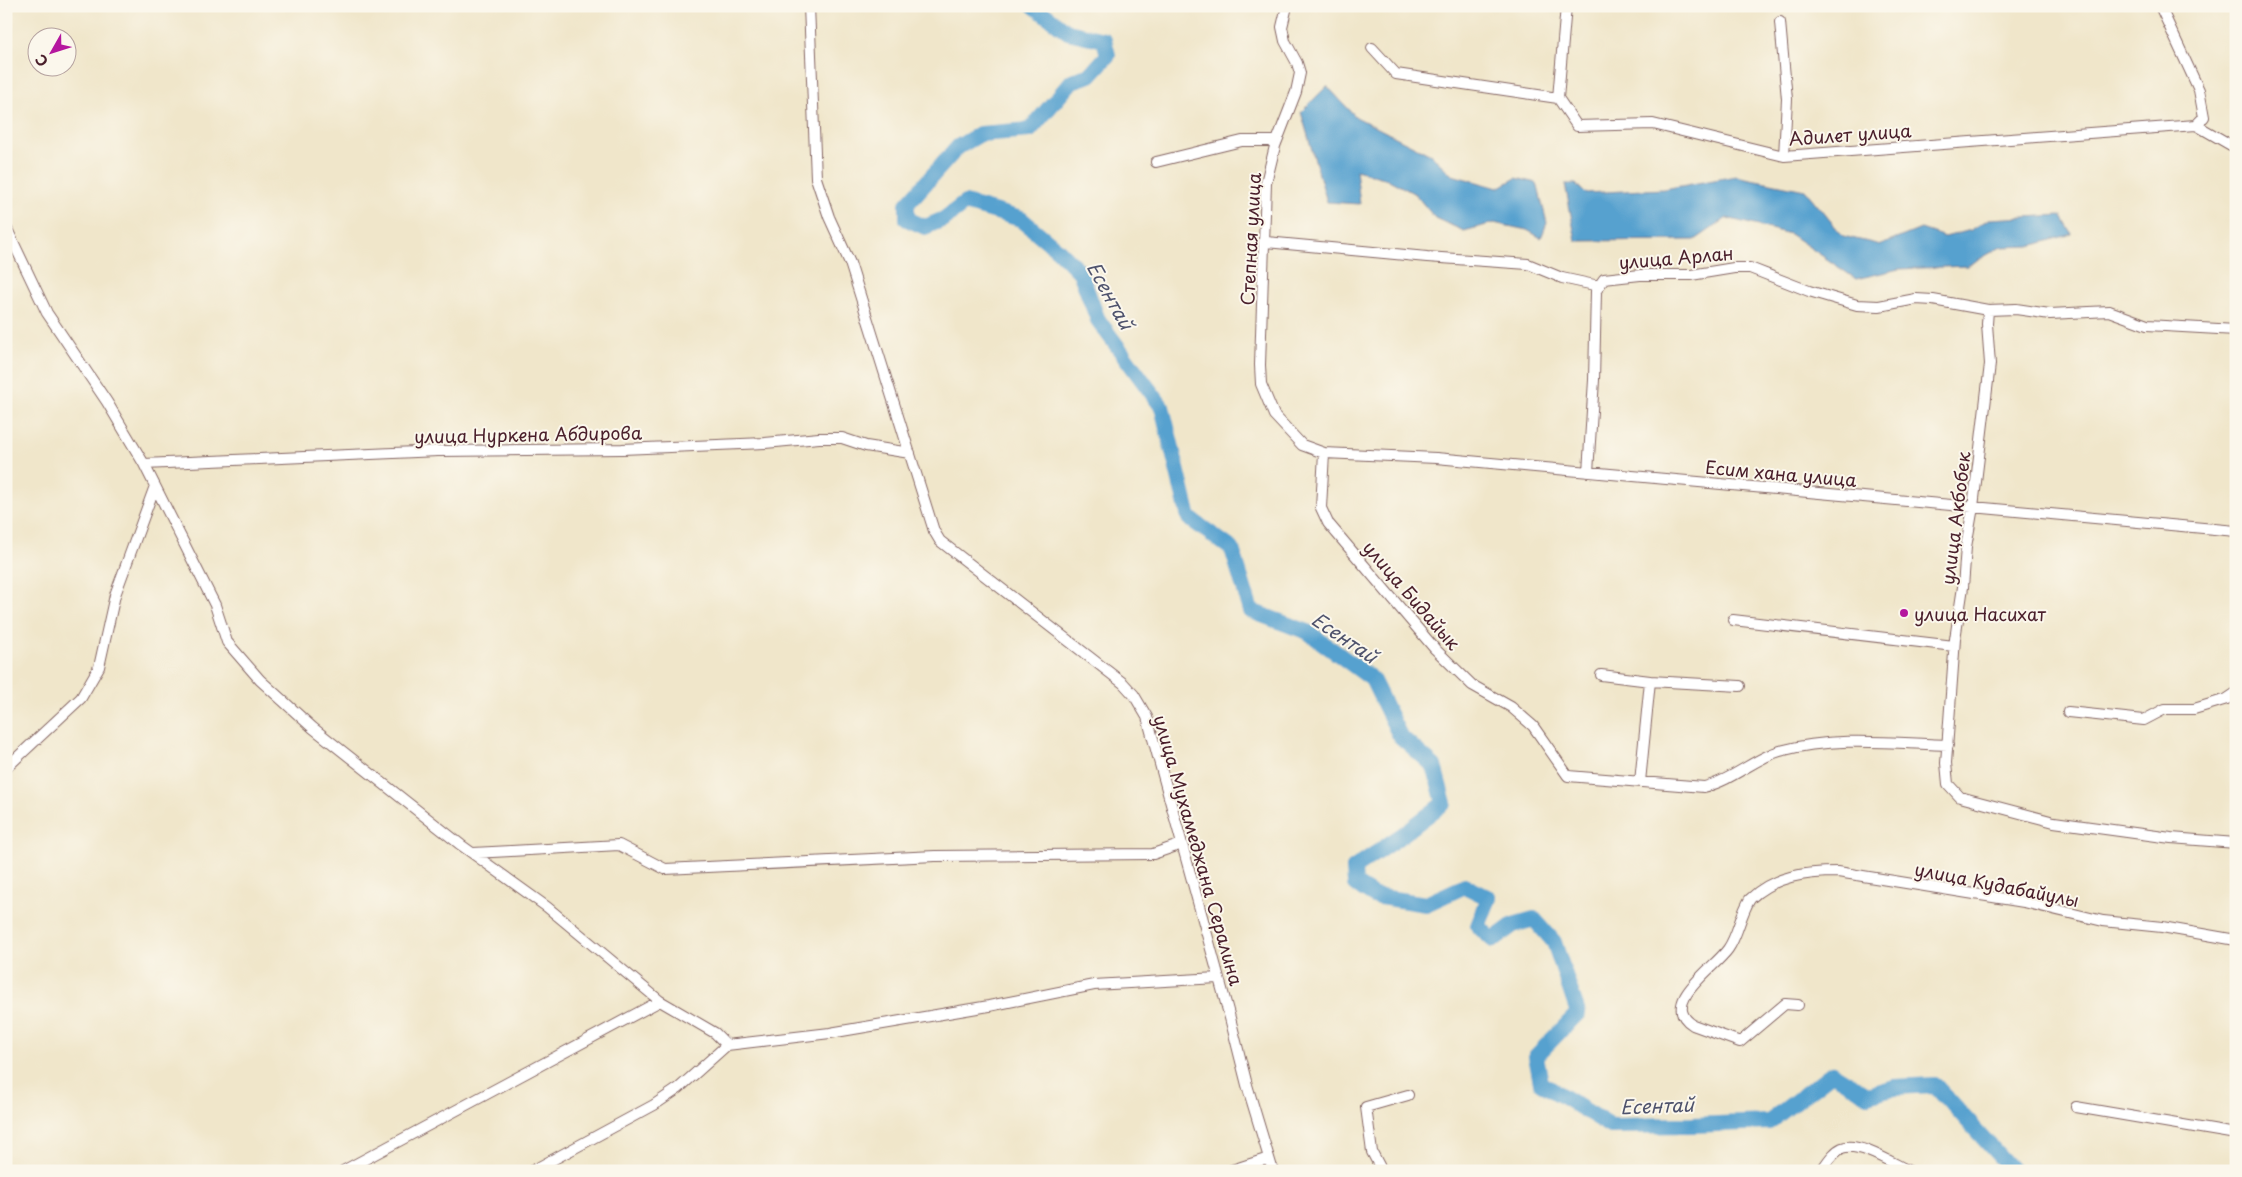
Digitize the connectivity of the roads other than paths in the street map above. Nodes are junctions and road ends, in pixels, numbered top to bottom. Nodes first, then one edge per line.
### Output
1 (810, 6) edge
2 (1287, 6) edge
3 (1566, 6) edge
4 (2160, 6) edge
5 (1780, 22) dead end
6 (1372, 48) dead end
7 (1558, 98) junction
8 (2196, 125) junction
9 (1277, 141) junction
10 (2236, 148) edge
11 (1784, 156) junction
12 (1156, 162) dead end
13 (6, 227) edge
14 (1266, 242) junction
15 (1599, 286) junction
16 (1988, 310) junction
17 (2236, 330) edge
18 (910, 453) junction
19 (1324, 453) junction
20 (144, 464) junction
21 (1588, 472) junction
22 (155, 486) junction
23 (1973, 507) junction
24 (2236, 531) edge
25 (1733, 620) dead end
26 (1954, 646) junction
27 (1601, 675) dead end
28 (1650, 680) junction
29 (1740, 686) dead end
30 (2236, 693) edge
31 (2068, 712) dead end
32 (1948, 745) junction
33 (6, 768) edge
34 (1640, 782) junction
35 (2236, 843) edge
36 (1182, 844) junction
37 (473, 853) junction
38 (2236, 940) edge
39 (1218, 978) junction
40 (660, 1001) junction
41 (1798, 1005) dead end
42 (727, 1045) junction
43 (1408, 1095) dead end
44 (2076, 1107) dead end
45 (2236, 1134) edge
46 (1269, 1158) junction
47 (343, 1171) edge
48 (532, 1171) edge
49 (1229, 1171) edge
50 (1273, 1171) edge
51 (1382, 1171) edge
52 (1821, 1171) edge
53 (1909, 1171) edge

1 - 18 street, улица Мухамеджана Сералина
2 - 9 street, Степная улица
3 - 7 street
4 - 8 street
5 - 11 street
6 - 7 street
7 - 11 street, Адилет улица
8 - 10 street
8 - 11 street, Адилет улица
9 - 12 street
9 - 14 street, Степная улица
13 - 20 street
14 - 15 street, улица Арлан
14 - 19 street, Степная улица
15 - 16 street, улица Арлан
15 - 21 street
16 - 17 street, улица Арлан
16 - 23 street, улица Акбобек
18 - 20 street, улица Нуркена Абдирова
18 - 36 street, улица Мухамеджана Сералина
19 - 21 street, Есим хана улица
19 - 34 street, улица Бидайык
20 - 22 street
21 - 23 street, Есим хана улица
22 - 33 street
22 - 37 street
23 - 24 street, Есим хана улица
23 - 26 street, улица Акбобек
25 - 26 street
26 - 32 street, улица Акбобек
27 - 28 street
28 - 29 street
28 - 34 street
30 - 31 street
32 - 34 street
32 - 35 street, улица Акбобек
36 - 37 street
36 - 39 street, улица Мухамеджана Сералина
37 - 40 street
38 - 41 street, улица Кудабайулы
39 - 42 street
39 - 46 street, улица Мухамеджана Сералина
40 - 42 street
40 - 47 street
42 - 48 street
43 - 51 street
44 - 45 street
46 - 49 street
46 - 50 street, улица Мухамеджана Сералина
52 - 53 street

